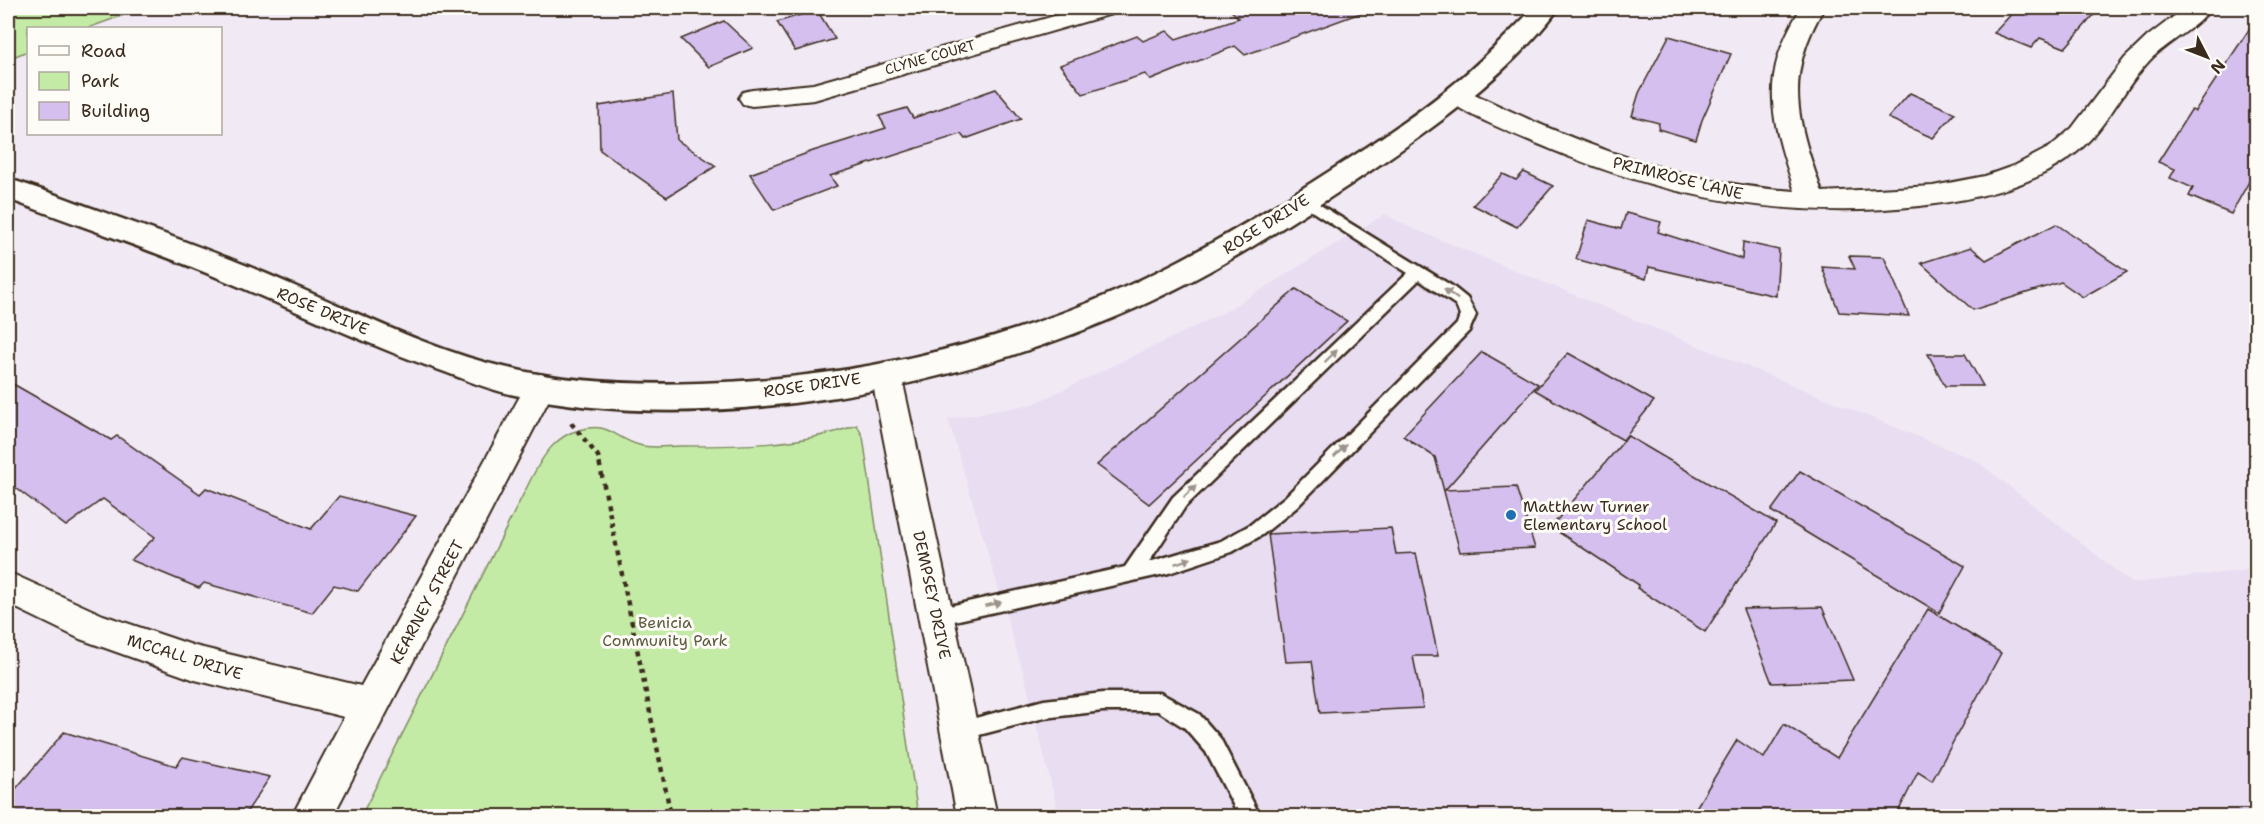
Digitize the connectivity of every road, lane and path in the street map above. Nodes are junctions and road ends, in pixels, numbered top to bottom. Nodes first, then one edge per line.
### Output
1 (1107, 8) edge
2 (1547, 8) edge
3 (1812, 8) edge
4 (2199, 8) edge
5 (1457, 96) junction
6 (752, 98) dead end
7 (8, 189) edge
8 (1304, 200) junction
9 (1812, 202) junction
10 (1418, 272) junction
11 (886, 374) junction
12 (541, 386) junction
13 (578, 432) dead end
14 (1132, 573) junction
15 (8, 587) edge
16 (936, 617) junction
17 (370, 706) junction
18 (960, 731) junction
19 (312, 816) edge
20 (671, 816) edge
21 (977, 816) edge
22 (1250, 816) edge

1 - 6 street, CLYNE COURT
2 - 5 main road, ROSE DRIVE
3 - 9 street
4 - 9 street, PRIMROSE LANE
5 - 8 main road, ROSE DRIVE
5 - 9 street, PRIMROSE LANE
7 - 12 main road, ROSE DRIVE
8 - 10 lane
8 - 11 main road, ROSE DRIVE
14 -> 10 lane
14 -> 10 lane
11 - 12 main road, ROSE DRIVE
11 - 16 street, DEMPSEY DRIVE
12 - 17 street, KEARNEY STREET
13 - 20 path
16 -> 14 lane
15 - 17 street, MCCALL DRIVE
16 - 18 street, DEMPSEY DRIVE
17 - 19 street, KEARNEY STREET
18 - 21 street, DEMPSEY DRIVE
18 - 22 lane

